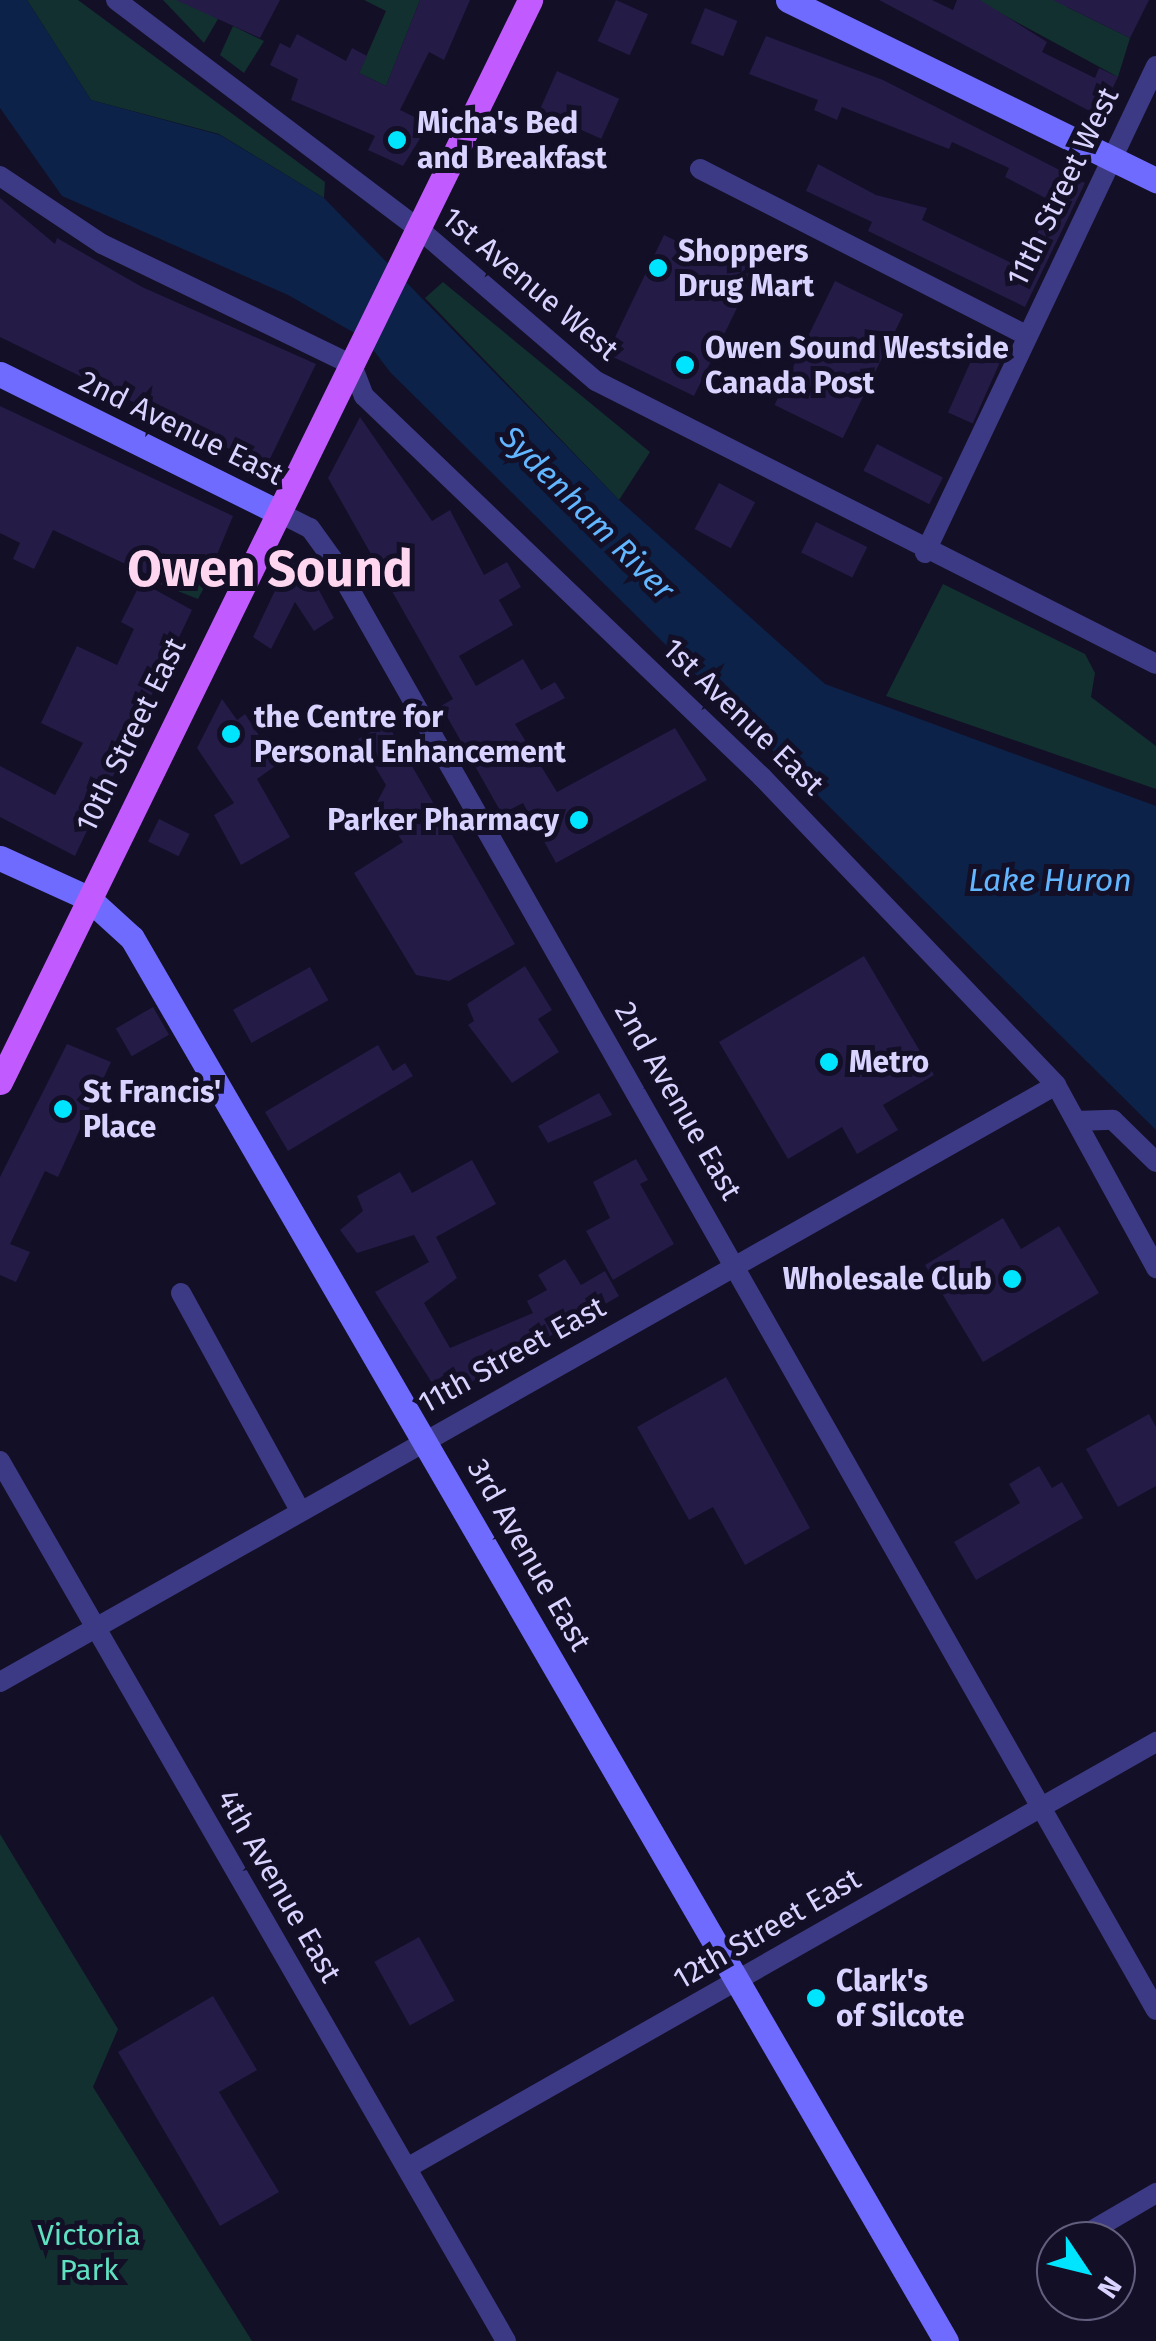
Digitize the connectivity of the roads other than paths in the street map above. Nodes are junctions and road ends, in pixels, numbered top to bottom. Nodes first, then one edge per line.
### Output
1 (116, 0) edge
2 (530, 0) edge
3 (788, 0) edge
4 (1156, 66) edge
5 (1111, 158) junction
6 (700, 169) dead end
7 (0, 176) edge
8 (1156, 180) edge
9 (419, 230) junction
10 (1024, 334) junction
11 (352, 365) junction
12 (0, 374) edge
13 (276, 511) junction
14 (925, 553) junction
15 (1156, 664) edge
16 (0, 858) edge
17 (88, 898) junction
18 (0, 1082) edge
19 (1056, 1085) junction
20 (1076, 1121) junction
21 (1156, 1162) edge
22 (733, 1265) junction
23 (1156, 1268) edge
24 (181, 1294) dead end
25 (424, 1439) junction
26 (0, 1461) edge
27 (300, 1510) junction
28 (96, 1628) junction
29 (0, 1682) edge
30 (1156, 1742) edge
31 (1043, 1806) junction
32 (736, 1981) junction
33 (1156, 2010) edge
34 (407, 2168) junction
35 (1156, 2193) edge
36 (1109, 2221) edge
37 (506, 2341) edge
38 (946, 2341) edge

1 - 9 street, 1st Avenue West
2 - 9 main road, 10th Street East
3 - 5 main road
4 - 5 street, 11th Street West
5 - 8 main road
5 - 10 street, 11th Street West
6 - 10 street
7 - 11 street
9 - 11 main road, 10th Street East
9 - 14 street, 1st Avenue West
10 - 14 street, 11th Street West
11 - 13 main road, 10th Street East
11 - 19 street, 1st Avenue East
12 - 13 main road, 2nd Avenue East
13 - 17 main road, 10th Street East
13 - 22 street, 2nd Avenue East
14 - 15 street, 1st Avenue West
16 - 17 main road, 3rd Avenue East
17 - 18 main road, 10th Street East
17 - 25 main road, 3rd Avenue East
19 - 20 street, 1st Avenue East
19 - 22 street, 11th Street East
20 - 21 street
20 - 23 street, 1st Avenue East
22 - 25 street, 11th Street East
22 - 31 street, 2nd Avenue East
24 - 27 street
25 - 27 street, 11th Street East
25 - 32 main road, 3rd Avenue East
26 - 28 street, 4th Avenue East
27 - 28 street, 11th Street East
28 - 29 street, 11th Street East
28 - 34 street, 4th Avenue East
30 - 31 street, 12th Street East
31 - 32 street, 12th Street East
31 - 33 street, 2nd Avenue East
32 - 34 street, 12th Street East
32 - 38 main road, 3rd Avenue East
34 - 37 street, 4th Avenue East
35 - 36 street

